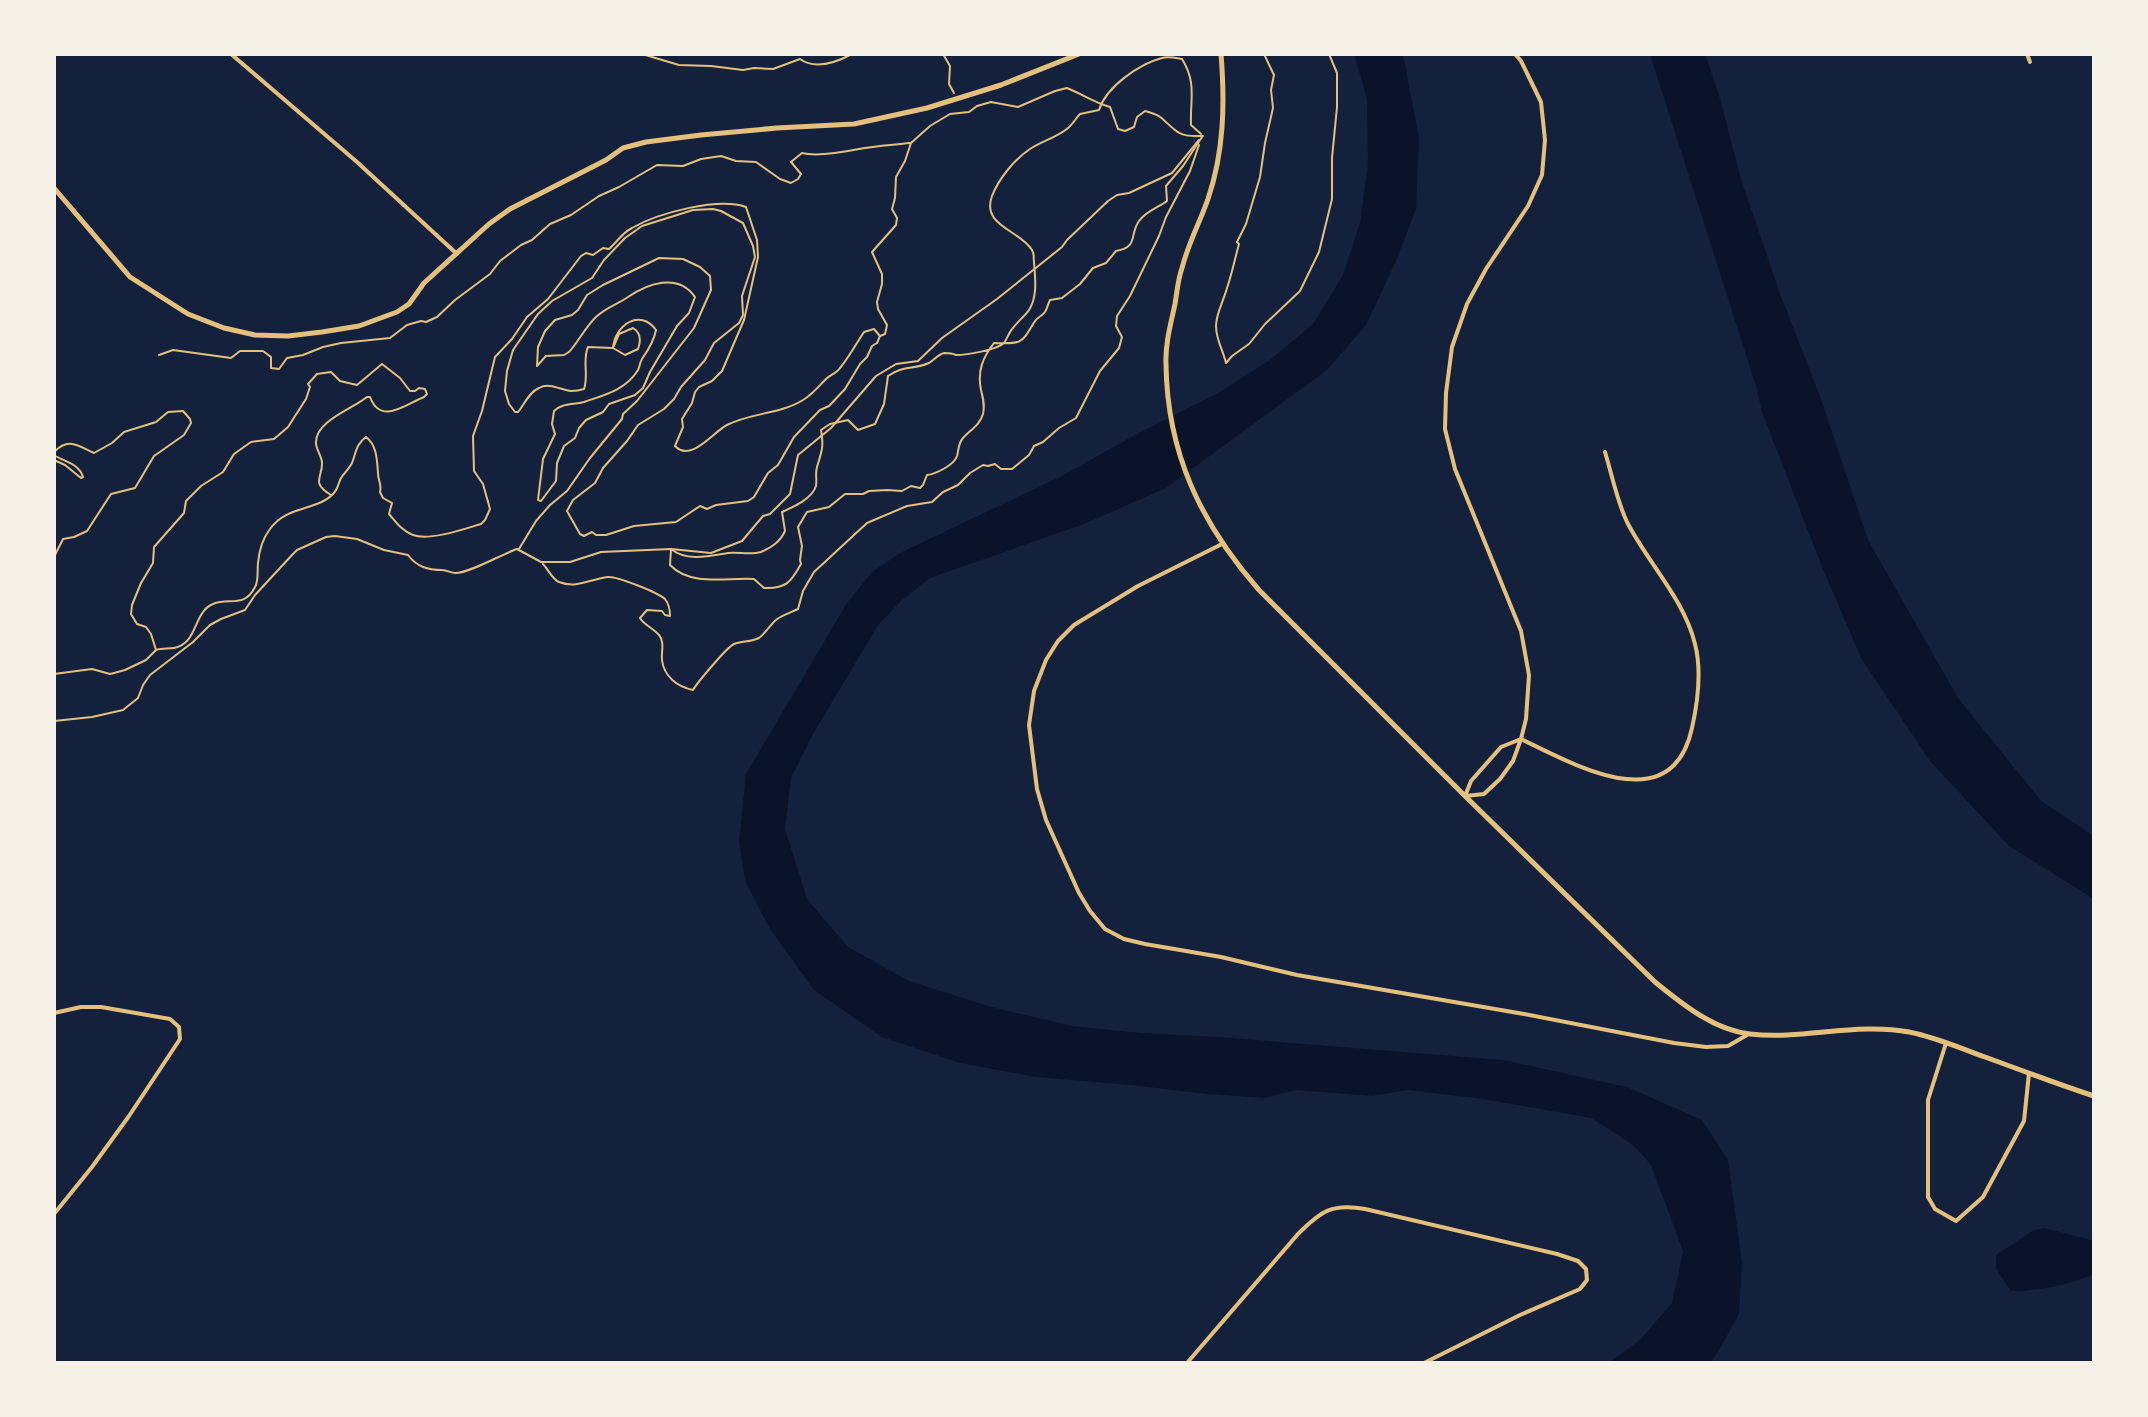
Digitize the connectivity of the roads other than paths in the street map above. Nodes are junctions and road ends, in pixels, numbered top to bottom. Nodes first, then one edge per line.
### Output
1 (232, 54) edge
2 (1079, 54) edge
3 (1221, 54) edge
4 (1515, 54) edge
5 (2027, 54) edge
6 (2030, 62) dead end
7 (54, 188) edge
8 (457, 254) junction
9 (1605, 452) dead end
10 (1222, 544) junction
11 (1521, 739) junction
12 (1465, 796) junction
13 (54, 1013) edge
14 (1748, 1034) junction
15 (1946, 1043) junction
16 (2029, 1073) junction
17 (2094, 1096) edge
18 (54, 1214) edge
19 (1187, 1363) edge
20 (1424, 1363) edge

1 - 8 street
2 - 8 street
3 - 10 street
4 - 11 street
5 - 6 street
7 - 8 street
9 - 11 street
10 - 12 street
10 - 14 street
11 - 12 street
11 - 12 street
12 - 14 street
13 - 18 street
14 - 15 street
15 - 16 street
15 - 16 street
16 - 17 street
19 - 20 street

